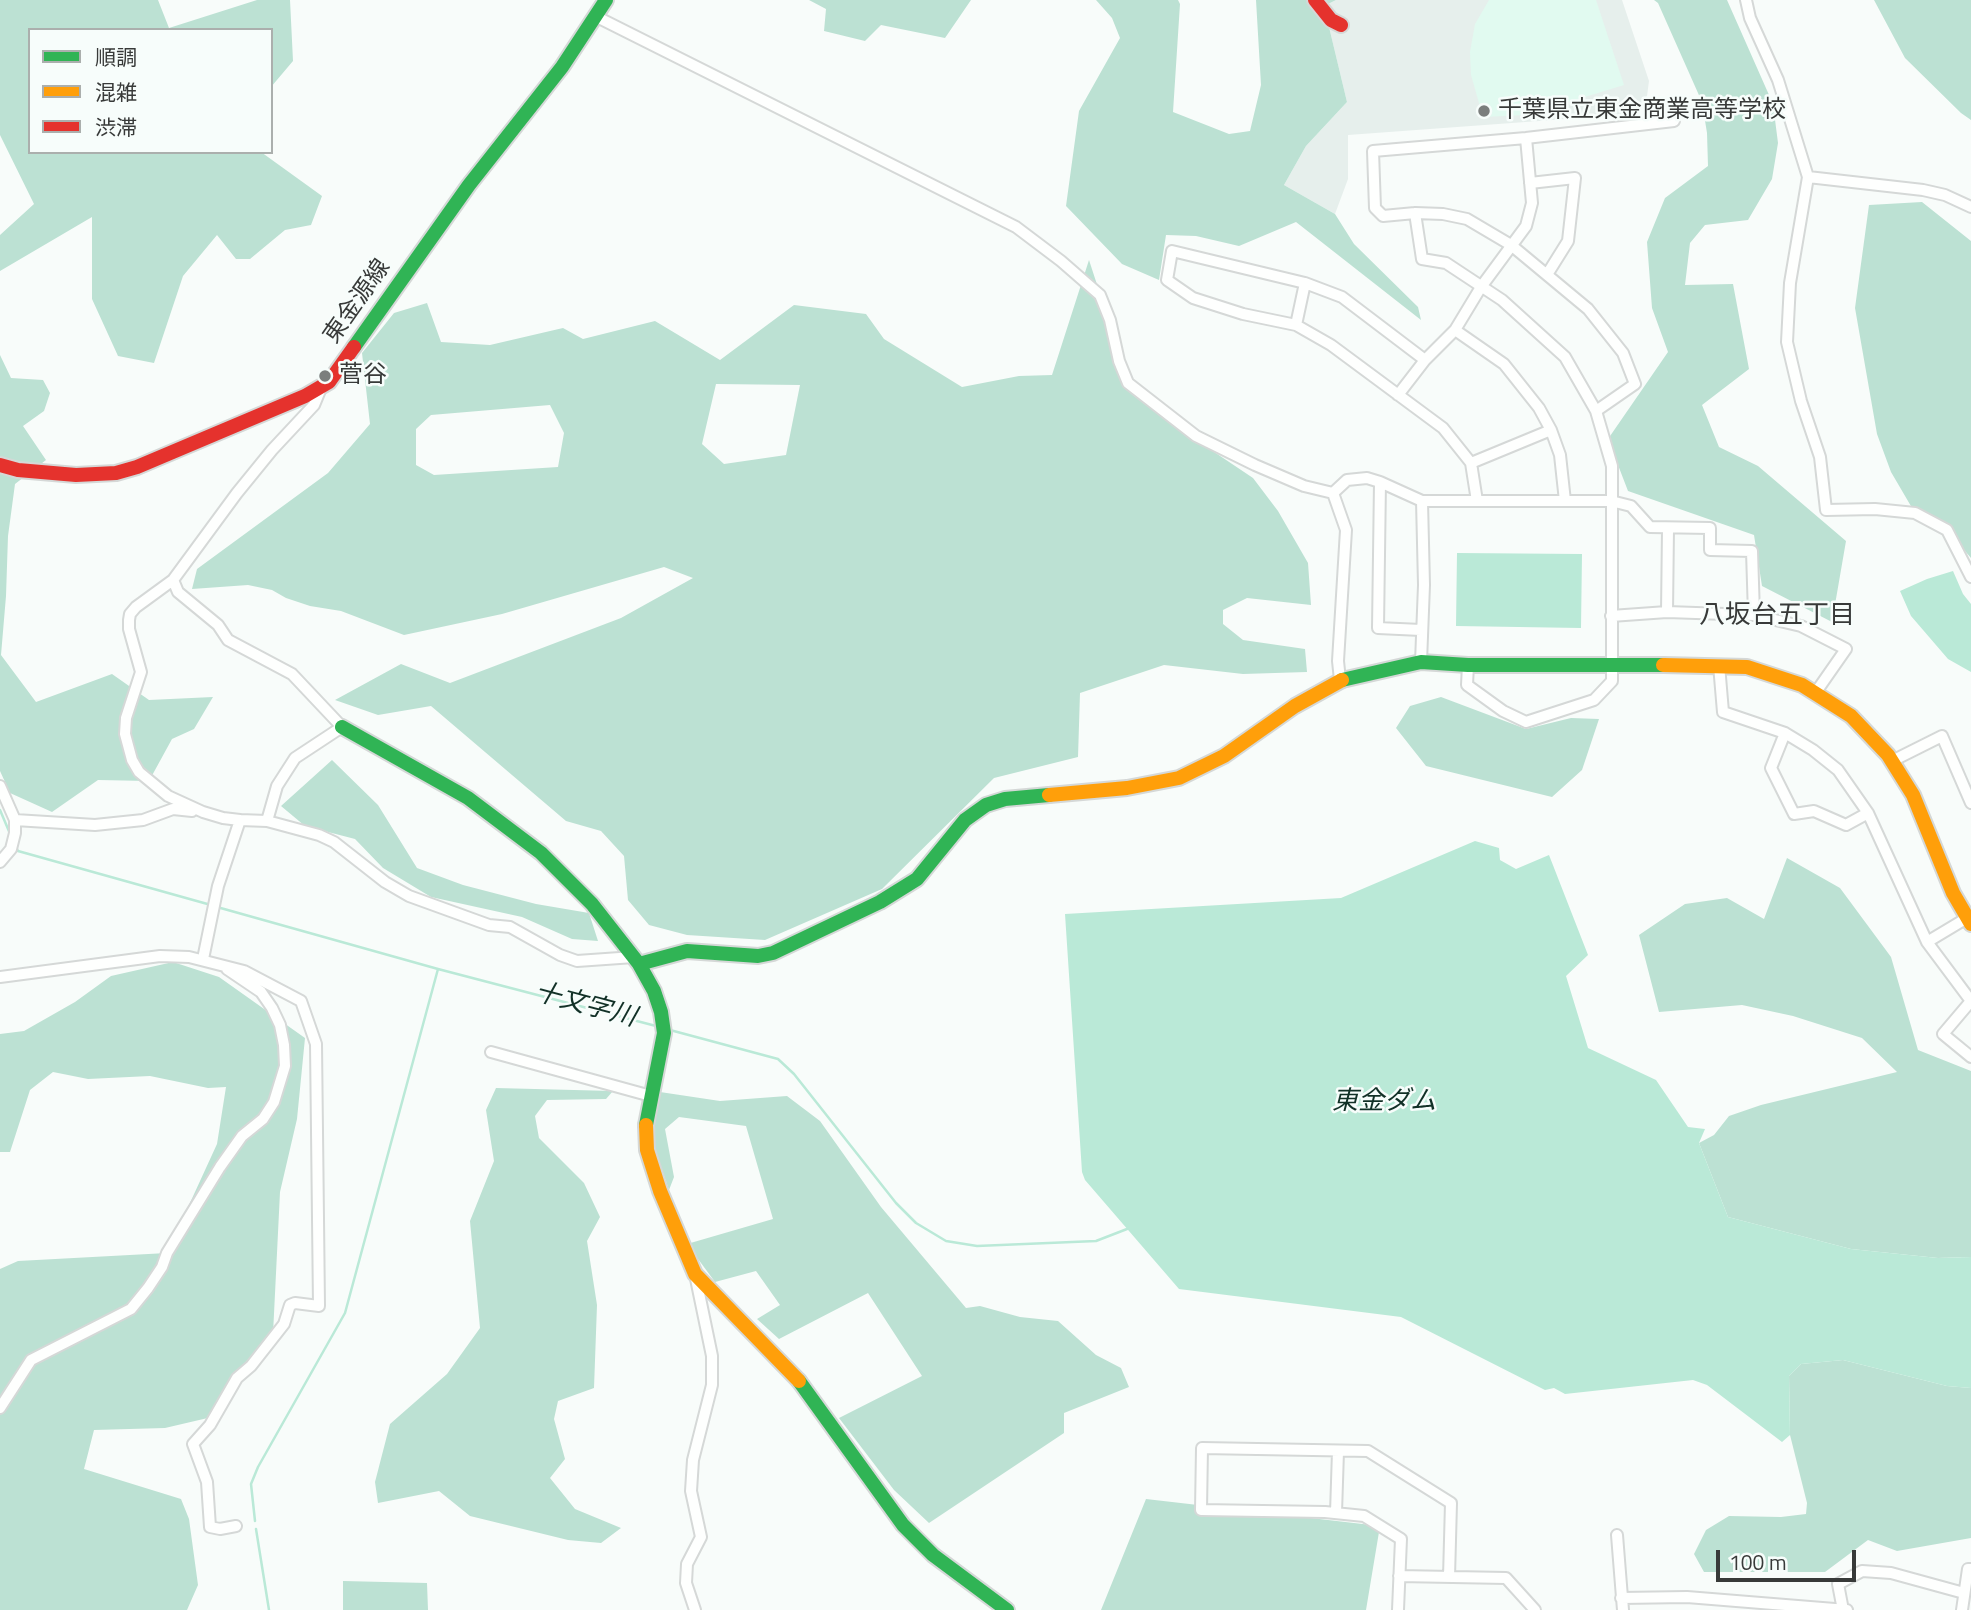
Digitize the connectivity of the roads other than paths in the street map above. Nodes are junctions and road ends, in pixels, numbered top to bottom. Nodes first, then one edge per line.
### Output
1 (606, 0) edge
2 (1315, 0) edge
3 (1746, 0) edge
4 (595, 16) junction
5 (1341, 25) dead end
6 (1674, 121) dead end
7 (1526, 138) junction
8 (1808, 177) junction
9 (1530, 183) junction
10 (1971, 207) edge
11 (1415, 213) junction
12 (1511, 244) junction
13 (1548, 273) junction
14 (1305, 283) junction
15 (1481, 287) junction
16 (1296, 325) junction
17 (1455, 330) junction
18 (1425, 360) junction
19 (321, 388) junction
20 (1398, 395) junction
21 (1597, 411) junction
22 (1551, 430) junction
23 (1471, 463) junction
24 (0, 465) edge
25 (1381, 482) junction
26 (1333, 492) junction
27 (1422, 501) junction
28 (1477, 501) junction
29 (1566, 501) junction
30 (1611, 501) junction
31 (1668, 529) junction
32 (1971, 577) edge
33 (173, 580) junction
34 (1667, 612) junction
35 (1754, 615) junction
36 (1611, 616) junction
37 (1422, 630) junction
38 (1421, 662) junction
39 (1612, 664) junction
40 (1468, 665) junction
41 (1719, 665) junction
42 (1340, 680) junction
43 (1816, 692) junction
44 (342, 727) junction
45 (1785, 733) junction
46 (1892, 761) junction
47 (0, 786) edge
48 (1971, 803) edge
49 (203, 812) junction
50 (1868, 813) junction
51 (15, 820) junction
52 (240, 820) junction
53 (267, 821) junction
54 (0, 862) edge
55 (1969, 921) edge
56 (1927, 942) junction
57 (203, 960) junction
58 (636, 960) junction
59 (222, 966) junction
60 (0, 977) edge
61 (491, 1052) dead end
62 (1971, 1057) edge
63 (651, 1096) junction
64 (695, 1274) junction
65 (0, 1408) edge
66 (1338, 1451) junction
67 (1336, 1513) junction
68 (236, 1526) dead end
69 (1616, 1535) dead end
70 (1971, 1569) edge
71 (1399, 1576) junction
72 (1449, 1577) junction
73 (1964, 1593) junction
74 (1621, 1598) junction
75 (695, 1610) edge
76 (1006, 1610) edge
77 (1398, 1610) edge
78 (1535, 1610) edge
79 (1622, 1610) edge
80 (1844, 1610) edge
81 (1962, 1610) edge

1 - 4 street, 東金源線
2 - 5 street
3 - 8 street
4 - 19 street, 東金源線
4 - 26 street
6 - 7 street
7 - 9 street
7 - 11 street
8 - 10 street
8 - 32 street
9 - 12 street
9 - 13 street
11 - 12 street
11 - 15 street
12 - 13 street
12 - 15 street
13 - 21 street
14 - 16 street
14 - 16 street
14 - 18 street
15 - 17 street
15 - 21 street
16 - 20 street
17 - 18 street
17 - 22 street
18 - 20 street
19 - 24 street, 東金源線
19 - 33 street
20 - 23 street
21 - 30 street
22 - 23 street
22 - 29 street
23 - 28 street
25 - 26 street
25 - 27 street
25 - 37 street
26 - 42 street
27 - 28 street
27 - 37 street
28 - 29 street
29 - 30 street
30 - 31 street
30 - 36 street
31 - 34 street
31 - 35 street
33 - 44 street
33 - 49 street
34 - 35 street
34 - 36 street
35 - 43 street
36 - 39 street
37 - 38 street
38 - 40 street
38 - 42 street
39 - 40 street
39 - 40 street
39 - 41 street
41 - 43 street
41 - 45 street
42 - 58 street
43 - 46 street
44 - 53 street
44 - 58 street
45 - 50 street
45 - 50 street
46 - 48 street
46 - 55 street
47 - 51 street
49 - 51 street
49 - 52 street
50 - 56 street
51 - 54 street
52 - 53 street
52 - 57 street
53 - 58 street
55 - 56 street
56 - 62 street
57 - 59 street
57 - 60 street
58 - 63 street
59 - 65 street
59 - 68 street
61 - 63 street
63 - 64 street
64 - 75 street
64 - 76 street
66 - 67 street
66 - 67 street
66 - 72 street
67 - 71 street
69 - 74 street
70 - 73 street
71 - 72 street
71 - 77 street
72 - 78 street
73 - 80 street
73 - 81 street
74 - 79 street
74 - 80 street

